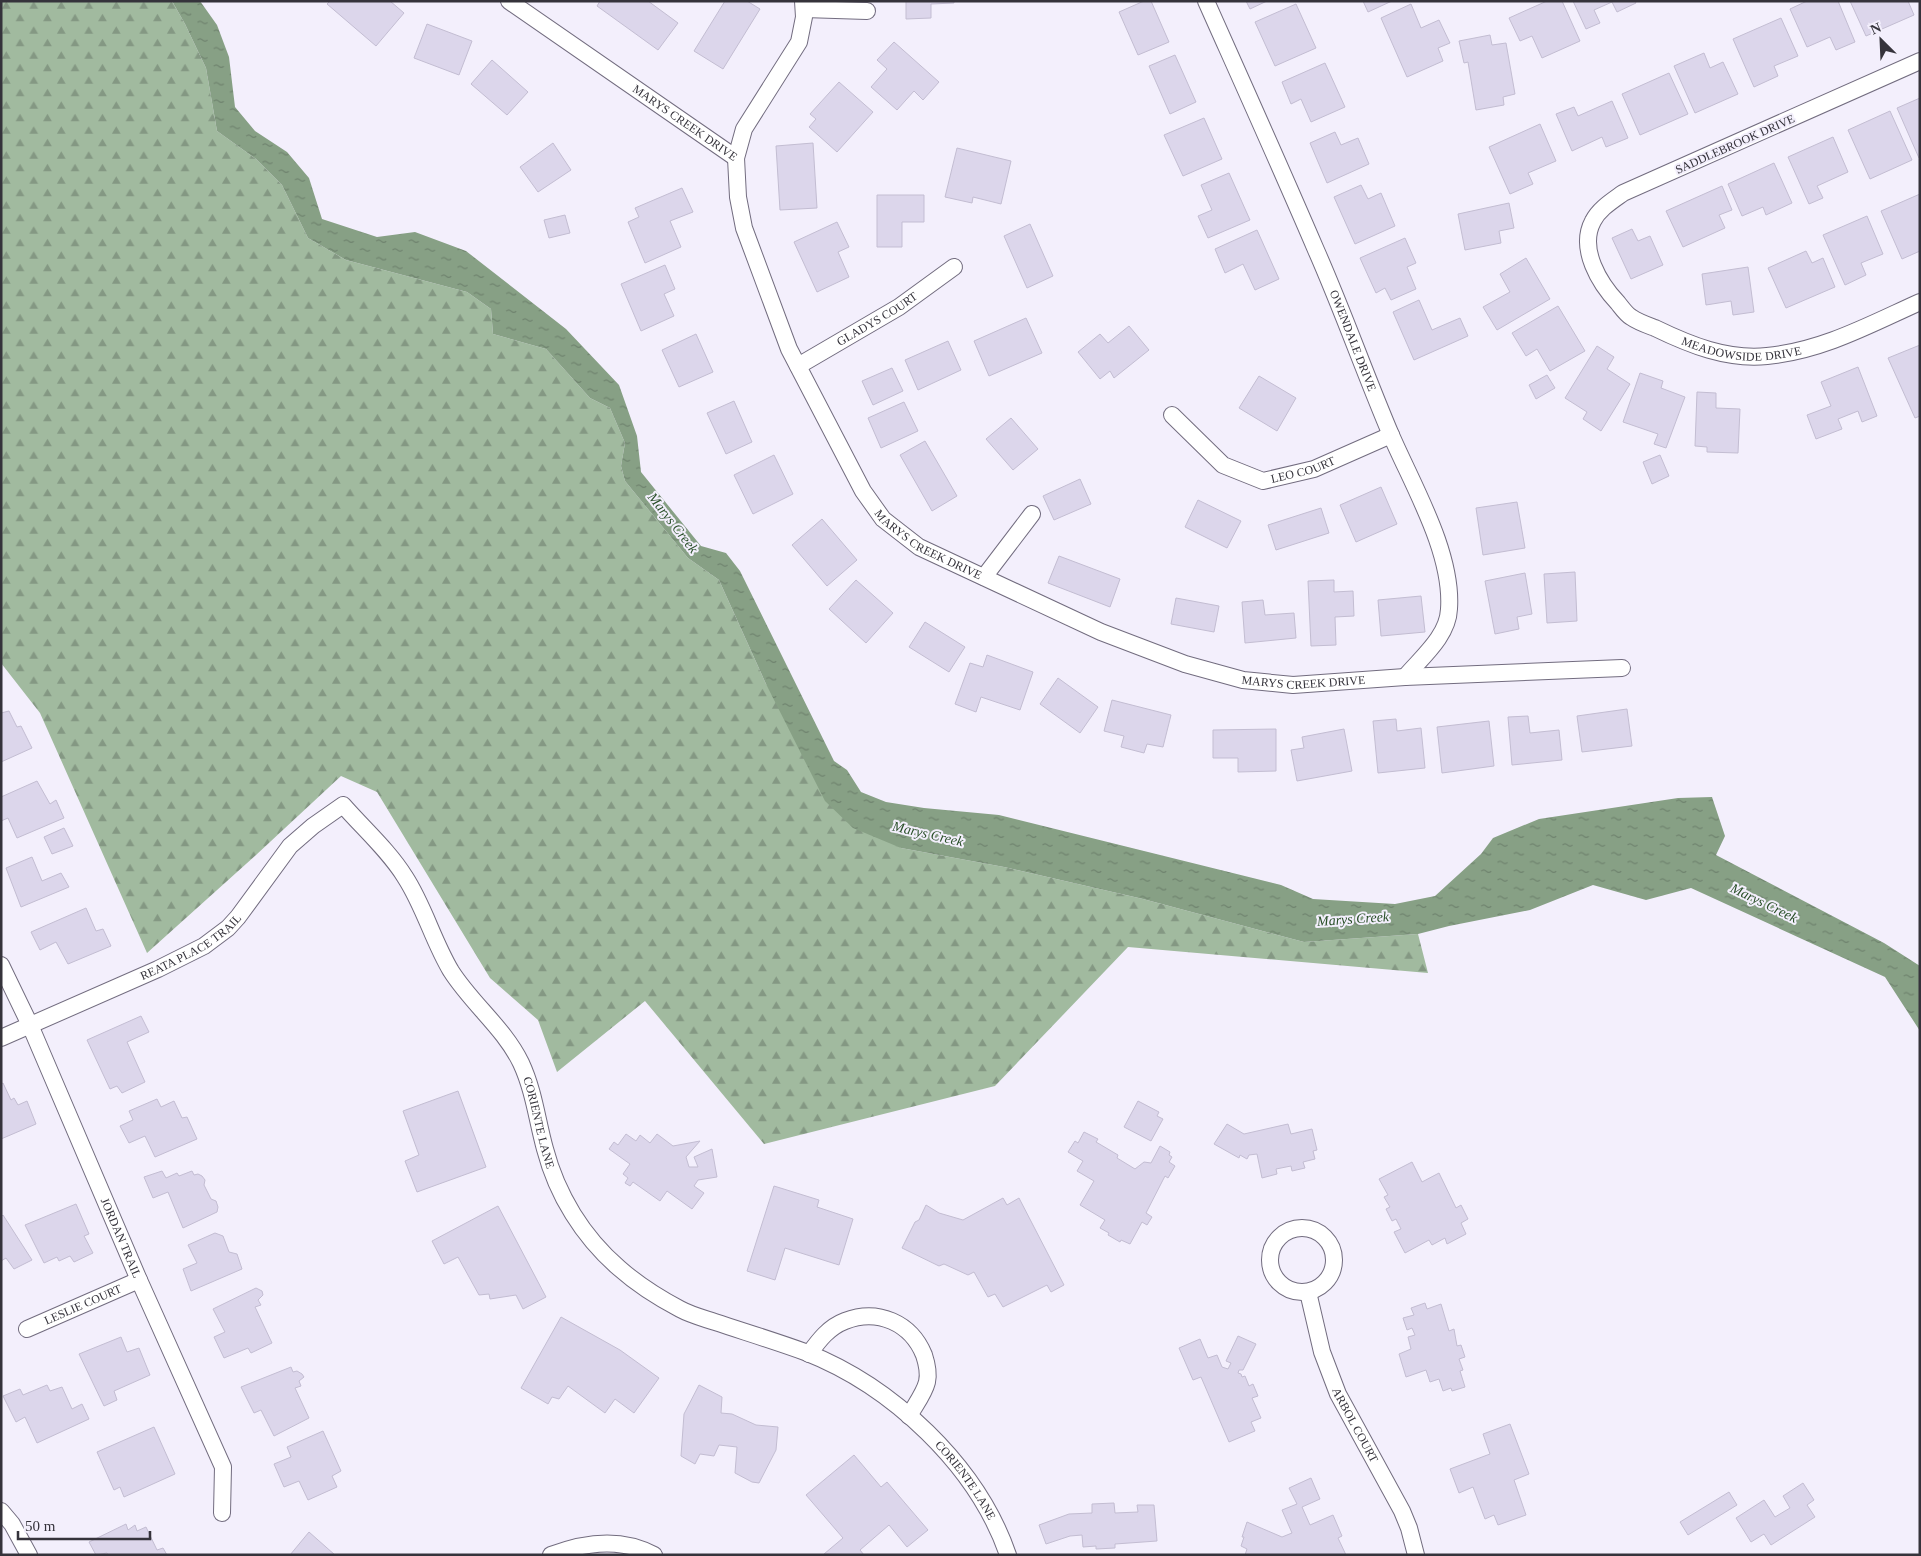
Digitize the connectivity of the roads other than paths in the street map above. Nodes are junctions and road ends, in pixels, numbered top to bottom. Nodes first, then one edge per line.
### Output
1 (509, 1) edge
2 (1206, 1) edge
3 (803, 5) edge
4 (868, 12) dead end
5 (1920, 62) edge
6 (736, 158) junction
7 (1591, 259) joint
8 (954, 267) dead end
9 (1920, 302) edge
10 (798, 366) junction
11 (1172, 415) dead end
12 (1391, 435) junction
13 (1032, 514) dead end
14 (984, 577) junction
15 (1622, 668) dead end
16 (1405, 677) junction
17 (343, 805) joint
18 (1, 965) edge
19 (30, 1026) junction
20 (1, 1038) edge
21 (139, 1280) junction
22 (1308, 1292) junction
23 (27, 1329) dead end
24 (808, 1354) junction
25 (909, 1416) junction
26 (1, 1511) edge
27 (222, 1512) dead end
28 (567, 1552) edge
29 (29, 1555) edge
30 (551, 1555) edge
31 (654, 1555) edge
32 (1008, 1555) edge
33 (1416, 1555) edge

1 - 6 street, MARYS CREEK DRIVE
2 - 12 street, OWENDALE DRIVE
3 - 4 street
3 - 6 street
5 - 7 street, SADDLEBROOK DRIVE
6 - 10 street, MARYS CREEK DRIVE
7 - 9 street, MEADOWSIDE DRIVE
8 - 10 street, GLADYS COURT
10 - 14 street, MARYS CREEK DRIVE
11 - 12 street, LEO COURT
12 - 16 street, OWENDALE DRIVE
13 - 14 street
14 - 16 street, MARYS CREEK DRIVE
15 - 16 street, MARYS CREEK DRIVE
17 - 19 street, REATA PLACE TRAIL
17 - 24 street, CORIENTE LANE
18 - 19 street, JORDAN TRAIL
19 - 20 street, REATA PLACE TRAIL
19 - 21 street, JORDAN TRAIL
21 - 23 street, LESLIE COURT
21 - 27 street, JORDAN TRAIL
22 - 22 street
22 - 33 street, ARBOL COURT
24 - 25 street, CORIENTE LANE
24 - 25 street
25 - 32 street, CORIENTE LANE
26 - 29 street
28 - 30 street
28 - 31 street

